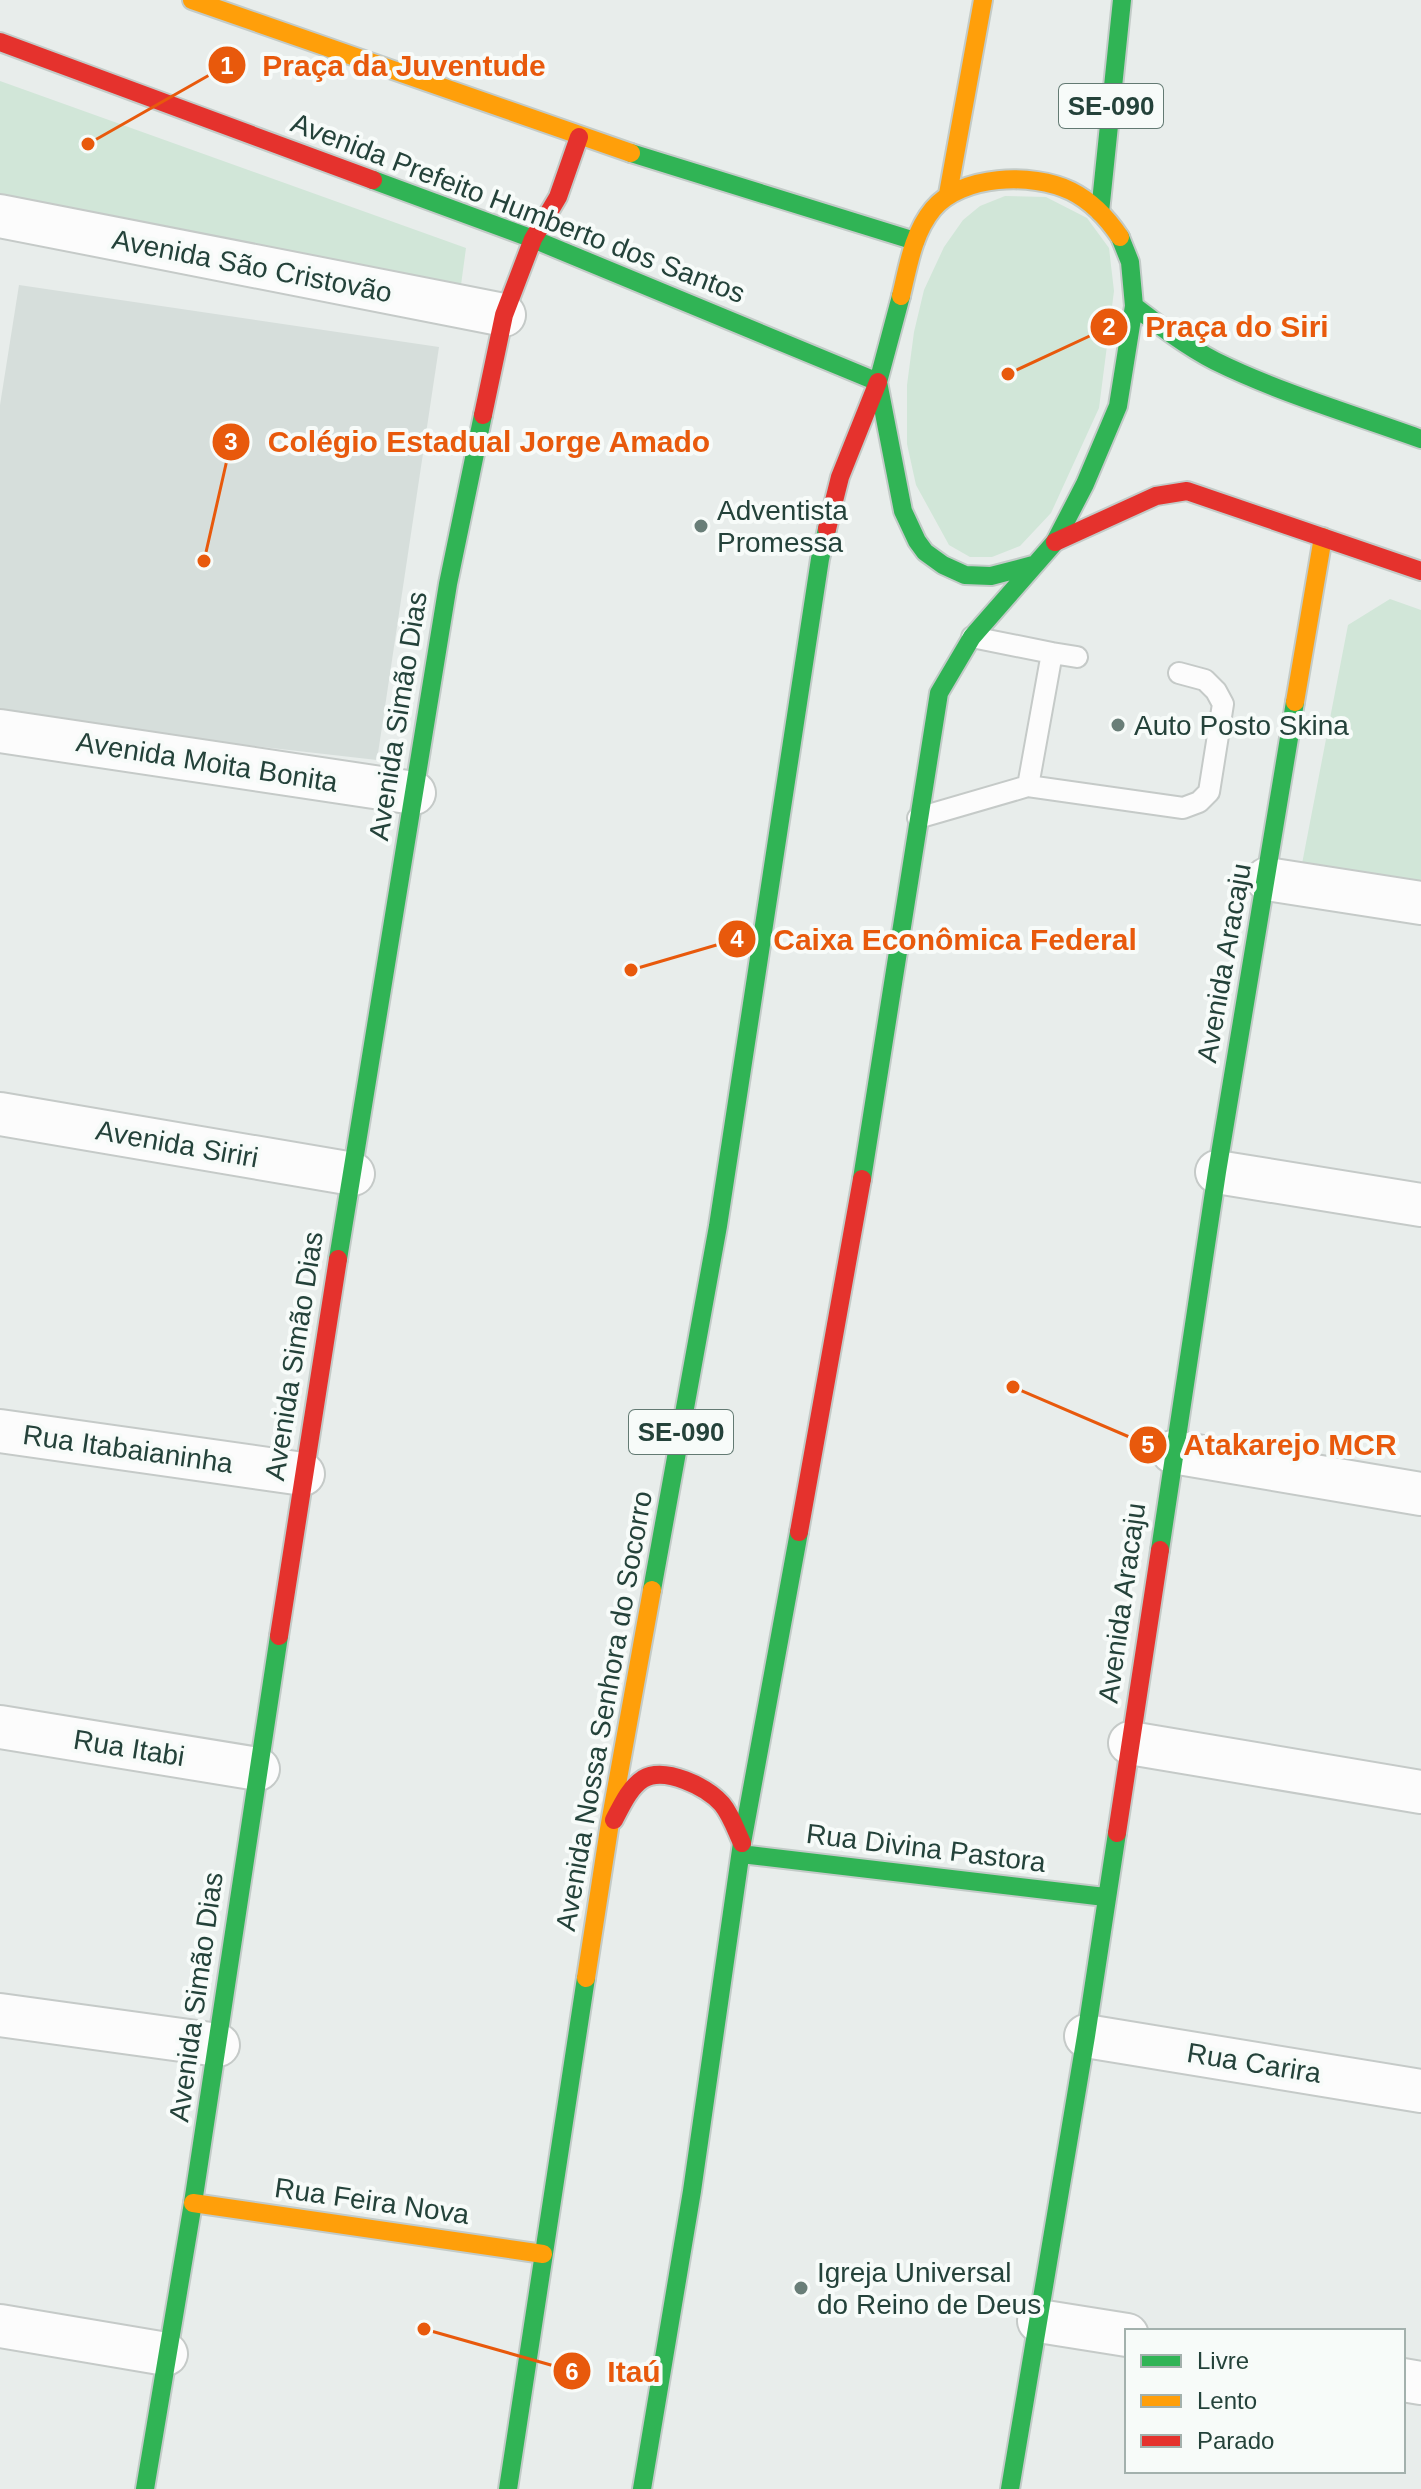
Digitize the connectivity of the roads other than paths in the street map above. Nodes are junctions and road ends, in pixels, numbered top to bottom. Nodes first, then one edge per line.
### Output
1 (192, 0) edge
2 (983, 0) edge
3 (1122, 0) edge
4 (0, 42) edge
5 (579, 137) junction
6 (948, 194) junction
7 (1100, 212) junction
8 (0, 216) edge
9 (533, 239) junction
10 (915, 241) junction
11 (1134, 306) junction
12 (504, 315) junction
13 (878, 382) junction
14 (1421, 439) edge
15 (1323, 537) junction
16 (1055, 542) junction
17 (1033, 565) junction
18 (1421, 571) edge
19 (972, 637) junction
20 (1052, 653) junction
21 (1077, 657) dead end
22 (1179, 673) dead end
23 (0, 731) edge
24 (1028, 786) junction
25 (414, 793) junction
26 (918, 818) junction
27 (1267, 879) junction
28 (1421, 903) edge
29 (0, 1114) edge
30 (1217, 1172) junction
31 (353, 1174) junction
32 (1421, 1205) edge
33 (0, 1431) edge
34 (1173, 1452) junction
35 (303, 1474) junction
36 (1421, 1494) edge
37 (0, 1727) edge
38 (1130, 1743) junction
39 (258, 1769) junction
40 (1421, 1792) edge
41 (609, 1829) junction
42 (741, 1848) junction
43 (1105, 1897) junction
44 (0, 2015) edge
45 (1086, 2036) junction
46 (218, 2045) junction
47 (1421, 2091) edge
48 (193, 2203) junction
49 (543, 2254) junction
50 (1039, 2321) junction
51 (0, 2326) edge
52 (1125, 2335) edge
53 (166, 2354) junction
54 (145, 2489) edge
55 (508, 2489) edge
56 (642, 2489) edge
57 (1010, 2489) edge

1 - 5 street
2 - 6 street
3 - 7 street, SE-090
4 - 9 street, Avenida Prefeito Humberto dos Santos
5 - 9 street, Avenida Simão Dias
5 - 10 street
6 - 7 street
6 - 10 street, Avenida Nossa Senhora do Socorro
7 - 11 street
8 - 12 street, Avenida São Cristovão
9 - 12 street, Avenida Simão Dias
9 - 13 street, Avenida Prefeito Humberto dos Santos
10 - 13 street, Avenida Nossa Senhora do Socorro
11 - 14 street
11 - 16 street
12 - 25 street, Avenida Simão Dias
13 - 17 street
13 - 41 street, Avenida Nossa Senhora do Socorro / SE-090
15 - 16 street
15 - 18 street
15 - 27 street, Avenida Aracaju
16 - 17 street
17 - 19 street
19 - 20 lane
19 - 26 street
20 - 21 lane
20 - 24 lane
22 - 24 lane
23 - 25 street, Avenida Moita Bonita
24 - 26 lane
25 - 31 street, Avenida Simão Dias
26 - 42 street
27 - 28 street
27 - 30 street, Avenida Aracaju
29 - 31 street, Avenida Siriri
30 - 32 street
30 - 34 street, Avenida Aracaju
31 - 35 street, Avenida Simão Dias
33 - 35 street, Rua Itabaianinha
34 - 36 street
34 - 38 street, Avenida Aracaju
35 - 39 street, Avenida Simão Dias
37 - 39 street, Rua Itabi
38 - 40 street
38 - 43 street, Avenida Aracaju
39 - 46 street, Avenida Simão Dias
41 - 42 street
41 - 49 street, Avenida Nossa Senhora do Socorro / SE-090
42 - 43 street, Rua Divina Pastora
42 - 56 street
43 - 45 street, Avenida Aracaju
44 - 46 street
45 - 47 street, Rua Carira
45 - 50 street, Avenida Aracaju
46 - 48 street, Avenida Simão Dias
48 - 49 street, Rua Feira Nova
48 - 53 street, Avenida Simão Dias
49 - 55 street, Avenida Nossa Senhora do Socorro / SE-090
50 - 52 street
50 - 57 street, Avenida Aracaju
51 - 53 street
53 - 54 street, Avenida Simão Dias

